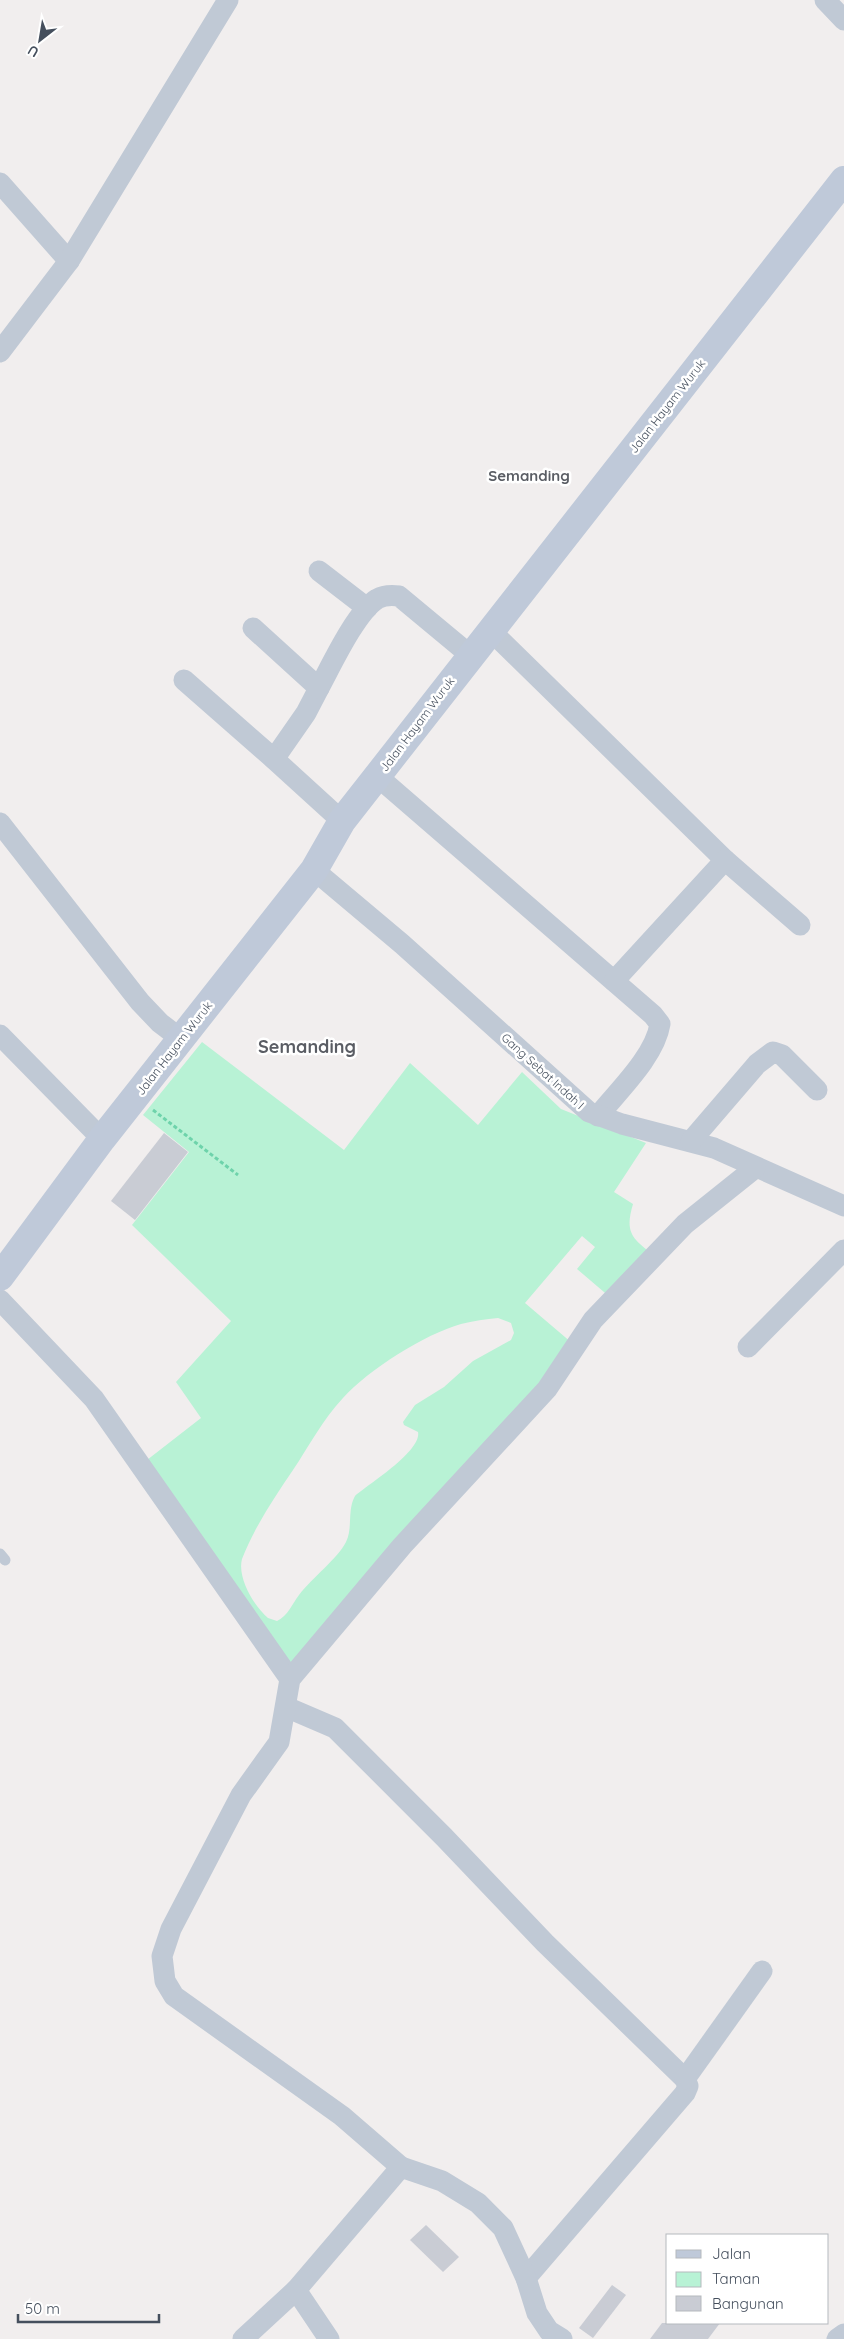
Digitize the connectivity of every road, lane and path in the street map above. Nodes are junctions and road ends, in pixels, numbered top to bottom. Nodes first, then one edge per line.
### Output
1 (228, 0) edge
2 (825, 0) edge
3 (844, 20) edge
4 (844, 180) edge
5 (0, 183) edge
6 (69, 261) junction
7 (0, 352) edge
8 (319, 571) dead end
9 (367, 608) junction
10 (253, 628) dead end
11 (490, 630) junction
12 (470, 655) junction
13 (184, 680) dead end
14 (319, 688) junction
15 (274, 758) junction
16 (377, 776) junction
17 (342, 821) junction
18 (0, 823) edge
19 (726, 860) junction
20 (314, 870) junction
21 (800, 925) dead end
22 (614, 982) junction
23 (0, 1035) edge
24 (181, 1039) junction
25 (817, 1090) dead end
26 (136, 1097) junction
27 (598, 1116) junction
28 (102, 1139) junction
29 (691, 1141) junction
30 (755, 1168) junction
31 (238, 1176) dead end
32 (844, 1206) edge
33 (844, 1250) edge
34 (0, 1277) edge
35 (0, 1300) edge
36 (748, 1348) dead end
37 (290, 1679) junction
38 (286, 1707) junction
39 (762, 1971) dead end
40 (685, 2079) junction
41 (401, 2167) junction
42 (526, 2278) junction
43 (296, 2290) junction
44 (844, 2334) edge
45 (243, 2339) edge
46 (329, 2339) edge
47 (562, 2339) edge
48 (837, 2339) edge

1 - 6 street
2 - 3 street
4 - 11 main road, Jalan Hayam Wuruk
5 - 6 street
6 - 7 street
8 - 9 street
9 - 12 street
9 - 14 street
10 - 14 street
11 - 12 main road, Jalan Hayam Wuruk
11 - 19 street
12 - 16 main road, Jalan Hayam Wuruk
13 - 15 street
14 - 15 street
15 - 17 street
16 - 17 main road, Jalan Hayam Wuruk
16 - 22 street
17 - 20 main road, Jalan Hayam Wuruk
18 - 24 street
19 - 21 street
19 - 22 street
20 - 24 main road, Jalan Hayam Wuruk
20 - 27 street, Gang Sebat Indah I
22 - 27 street
23 - 28 street
24 - 26 main road, Jalan Hayam Wuruk
25 - 29 street
26 - 28 main road, Jalan Hayam Wuruk
26 - 31 path
27 - 29 street, Gang Sebat Indah I
28 - 34 main road, Jalan Hayam Wuruk
29 - 30 street, Gang Sebat Indah I
30 - 32 street, Gang Sebat Indah I
30 - 37 street
33 - 36 street
35 - 37 street
37 - 38 street
38 - 40 street
38 - 41 street
39 - 40 street
40 - 42 street
41 - 42 street
41 - 43 street
42 - 47 street
43 - 45 street
43 - 46 street
44 - 48 street

